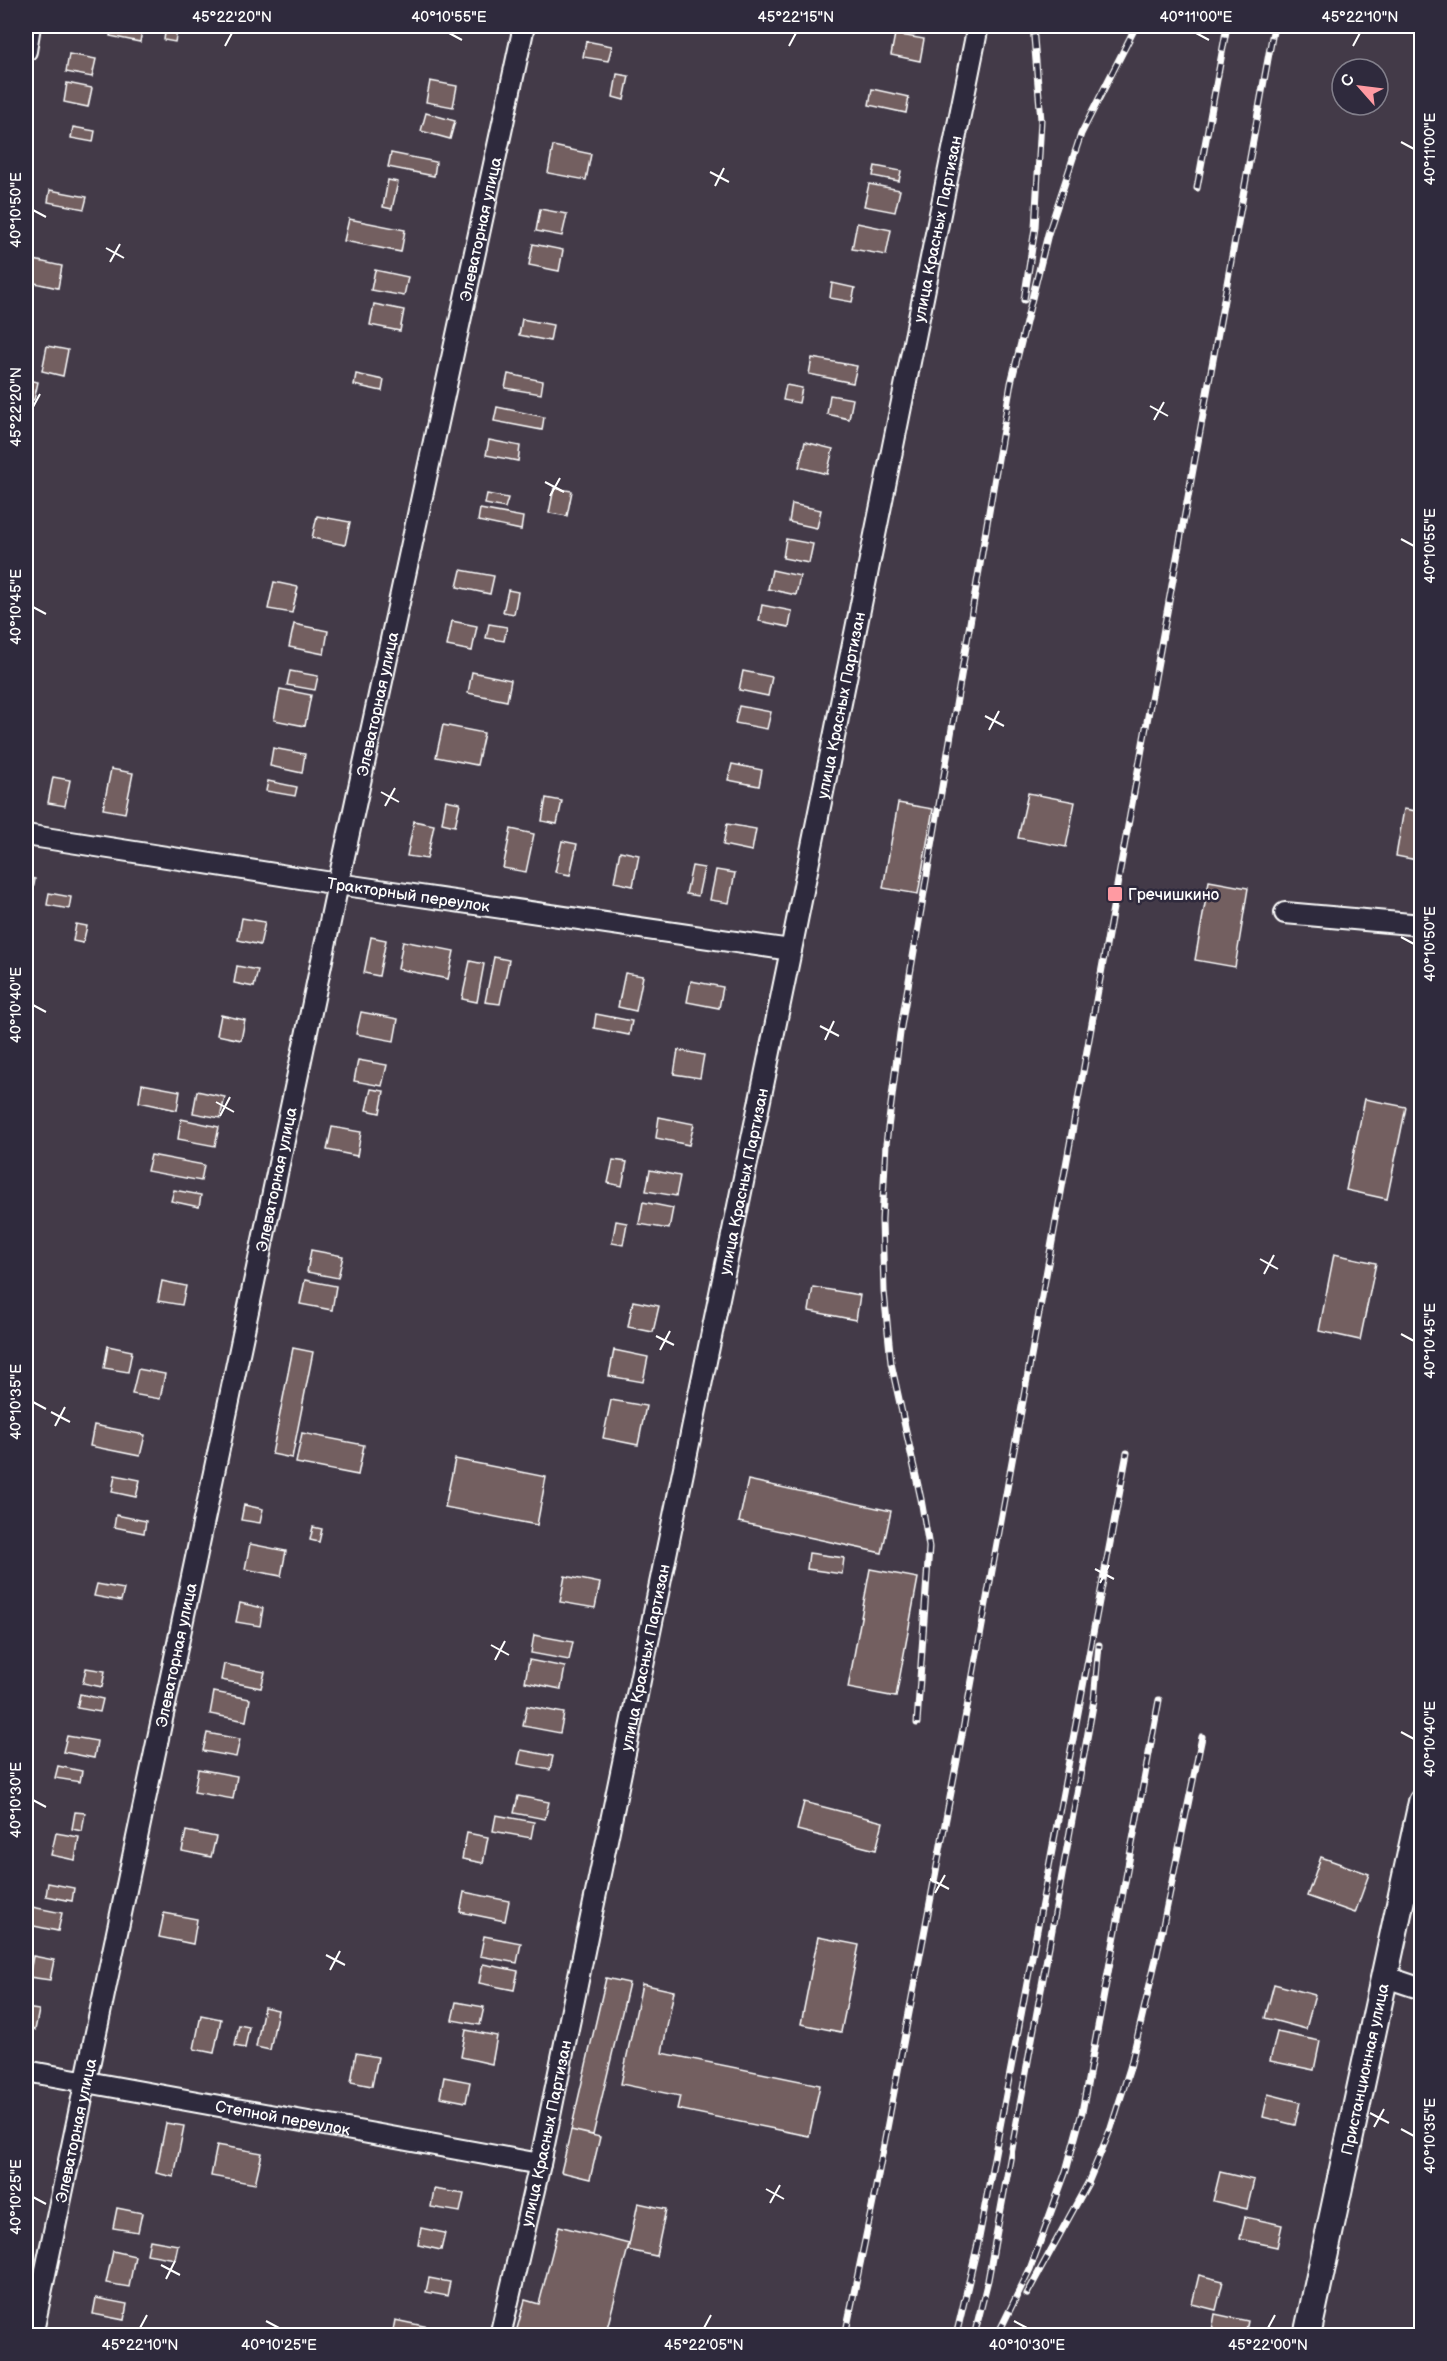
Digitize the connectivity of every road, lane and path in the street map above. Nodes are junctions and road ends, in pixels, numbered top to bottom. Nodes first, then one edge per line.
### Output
1 (30, 26) edge
2 (524, 26) edge
3 (978, 26) edge
4 (26, 51) edge
5 (26, 835) edge
6 (338, 884) junction
7 (1285, 913) dead end
8 (1422, 926) edge
9 (791, 950) junction
10 (1422, 1802) edge
11 (1386, 1977) junction
12 (1422, 1989) edge
13 (26, 2071) edge
14 (87, 2081) junction
15 (540, 2164) junction
16 (32, 2336) edge
17 (500, 2336) edge
18 (1307, 2336) edge

1 - 4 street
2 - 6 street, Элеваторная улица
3 - 9 street, улица Красных Партизан
5 - 6 street, Тракторный переулок
6 - 9 street, Тракторный переулок
6 - 14 street, Элеваторная улица
7 - 8 street
9 - 15 street, улица Красных Партизан
10 - 11 street, Пристанционная улица
11 - 12 street
11 - 18 street, Пристанционная улица
13 - 14 street, Степной переулок
14 - 15 street, Степной переулок
14 - 16 street, Элеваторная улица
15 - 17 street, улица Красных Партизан

